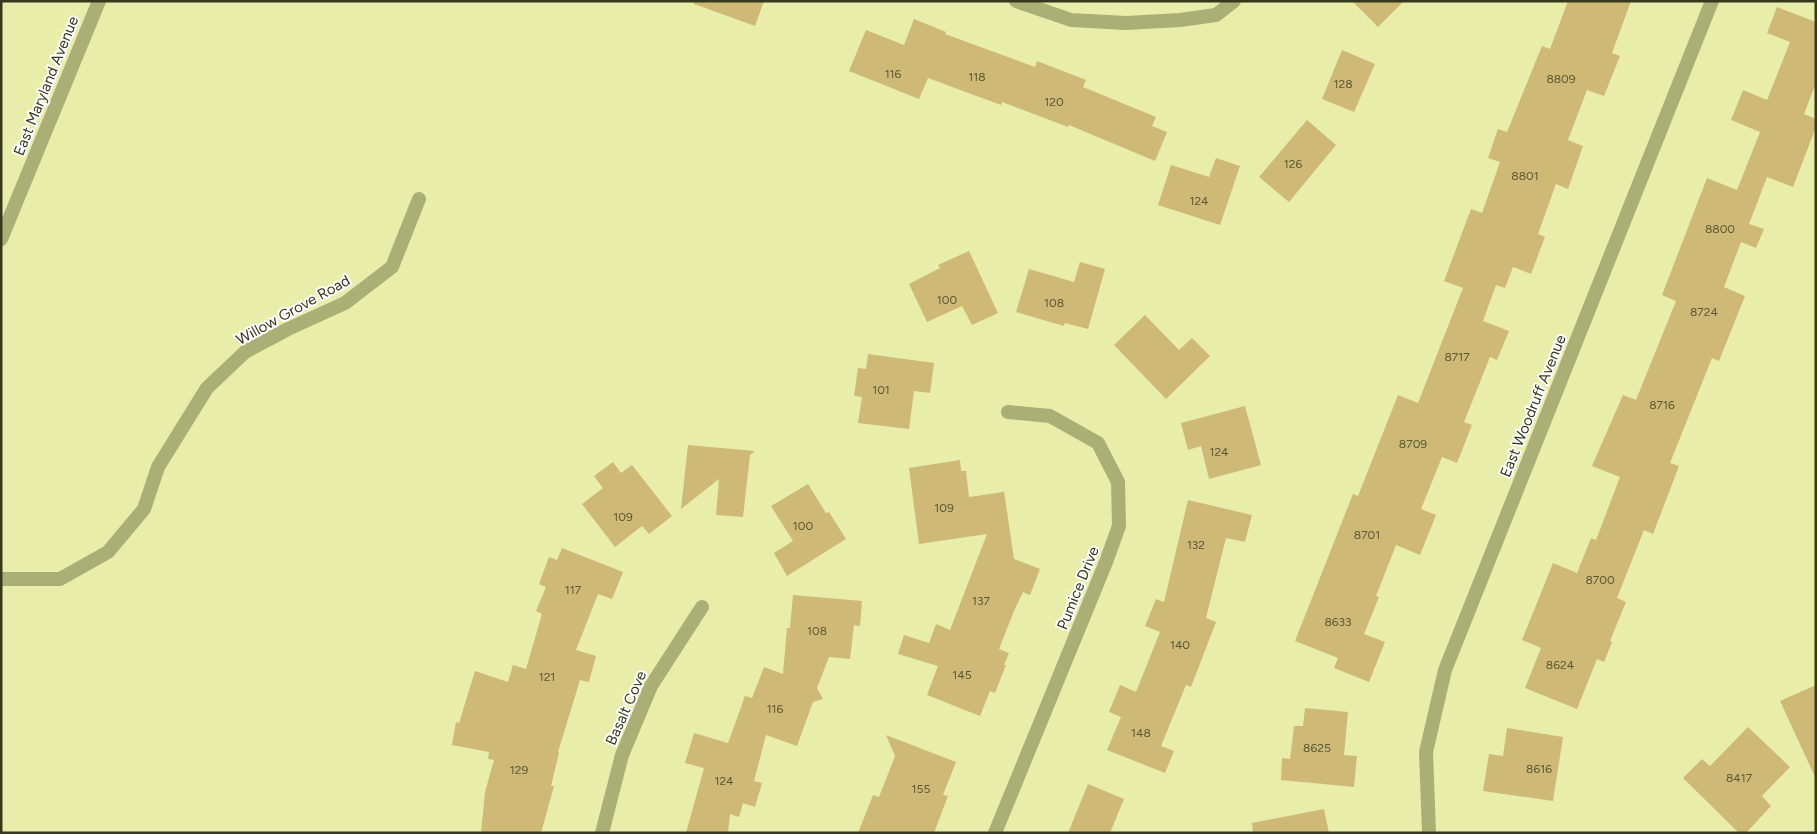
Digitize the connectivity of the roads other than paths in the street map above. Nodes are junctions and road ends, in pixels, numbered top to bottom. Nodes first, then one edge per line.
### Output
1 (99, 1) edge
2 (1016, 1) edge
3 (1234, 1) edge
4 (1712, 1) edge
5 (419, 199) dead end
6 (1, 239) edge
7 (1008, 412) dead end
8 (1, 579) edge
9 (702, 607) dead end
10 (602, 833) edge
11 (995, 833) edge
12 (1429, 833) edge

1 - 6 street, East Maryland Avenue
2 - 3 street
4 - 12 street, East Woodruff Avenue
5 - 8 street, Willow Grove Road
7 - 11 street, Pumice Drive
9 - 10 street, Basalt Cove

